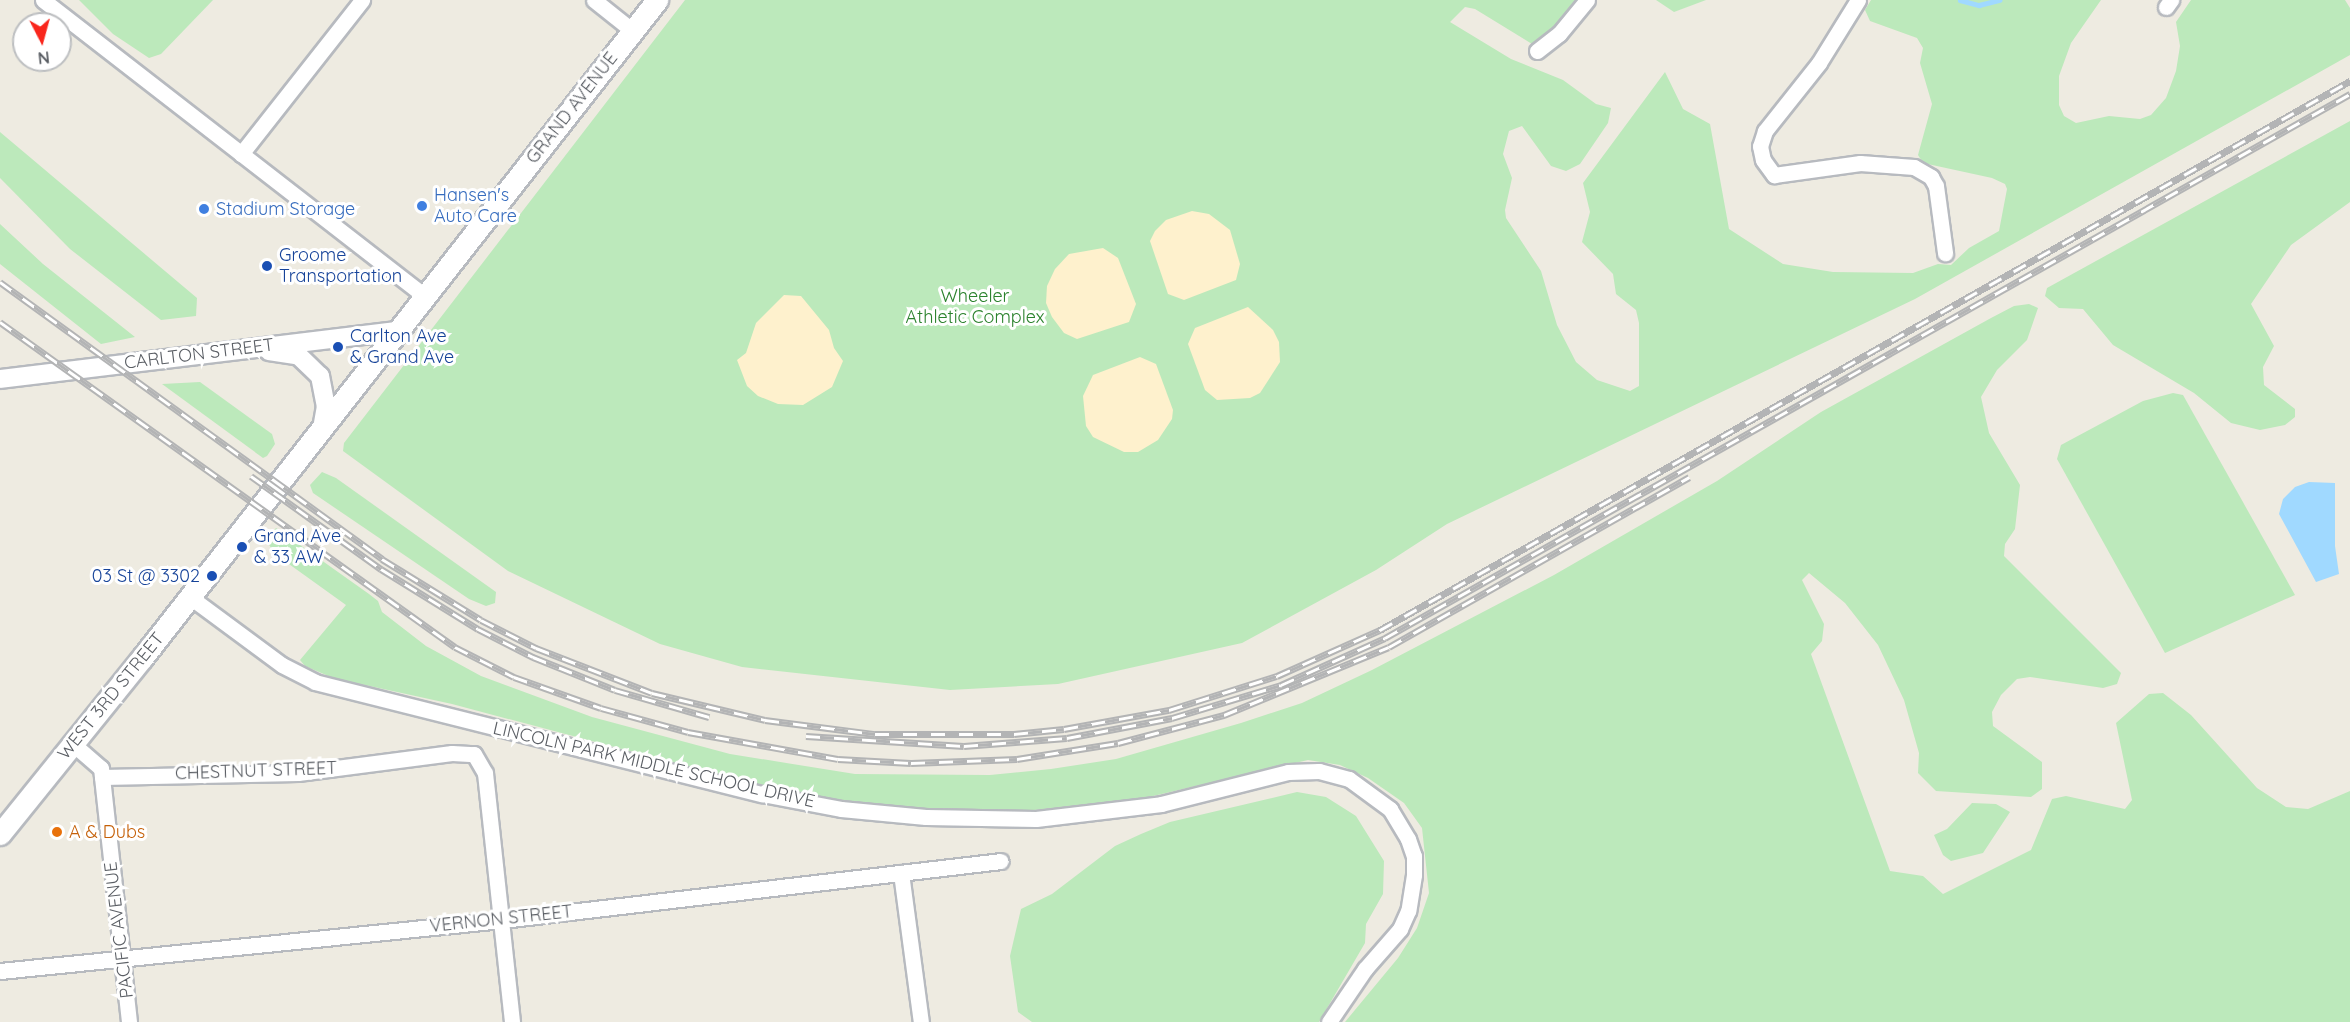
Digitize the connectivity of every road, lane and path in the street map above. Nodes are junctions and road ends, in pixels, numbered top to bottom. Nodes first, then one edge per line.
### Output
1 (43, 0) edge
2 (362, 0) edge
3 (594, 0) edge
4 (657, 0) edge
5 (1587, 0) edge
6 (1858, 0) edge
7 (633, 31) junction
8 (1537, 51) dead end
9 (241, 154) junction
10 (1945, 252) dead end
11 (425, 296) junction
12 (398, 331) junction
13 (228, 352) junction
14 (0, 379) edge
15 (322, 428) junction
16 (220, 556) joint
17 (190, 597) junction
18 (73, 744) junction
19 (102, 777) junction
20 (0, 834) edge
21 (1001, 861) dead end
22 (901, 873) junction
23 (502, 920) junction
24 (122, 961) junction
25 (0, 971) edge
26 (129, 1022) edge
27 (513, 1022) edge
28 (921, 1022) edge
29 (1329, 1022) edge

1 - 9 street
2 - 9 street
3 - 7 street
4 - 7 main road, GRAND AVENUE
5 - 8 street
6 - 10 street
7 - 11 main road, GRAND AVENUE
9 - 11 street
11 - 12 main road, GRAND AVENUE
12 - 13 street, CARLTON STREET
12 - 15 main road, GRAND AVENUE
13 - 14 street, CARLTON STREET
13 - 15 street
15 - 16 main road, GRAND AVENUE
16 - 17 main road, WEST 3RD STREET
17 - 18 main road, WEST 3RD STREET
17 - 29 street, LINCOLN PARK MIDDLE SCHOOL DRIVE
18 - 19 street, PACIFIC AVENUE
18 - 20 main road, WEST 3RD STREET
19 - 23 street, CHESTNUT STREET
19 - 24 street, PACIFIC AVENUE
21 - 22 street, VERNON STREET
22 - 23 street, VERNON STREET
22 - 28 street
23 - 24 street, VERNON STREET
23 - 27 street
24 - 25 street, VERNON STREET
24 - 26 street, PACIFIC AVENUE

